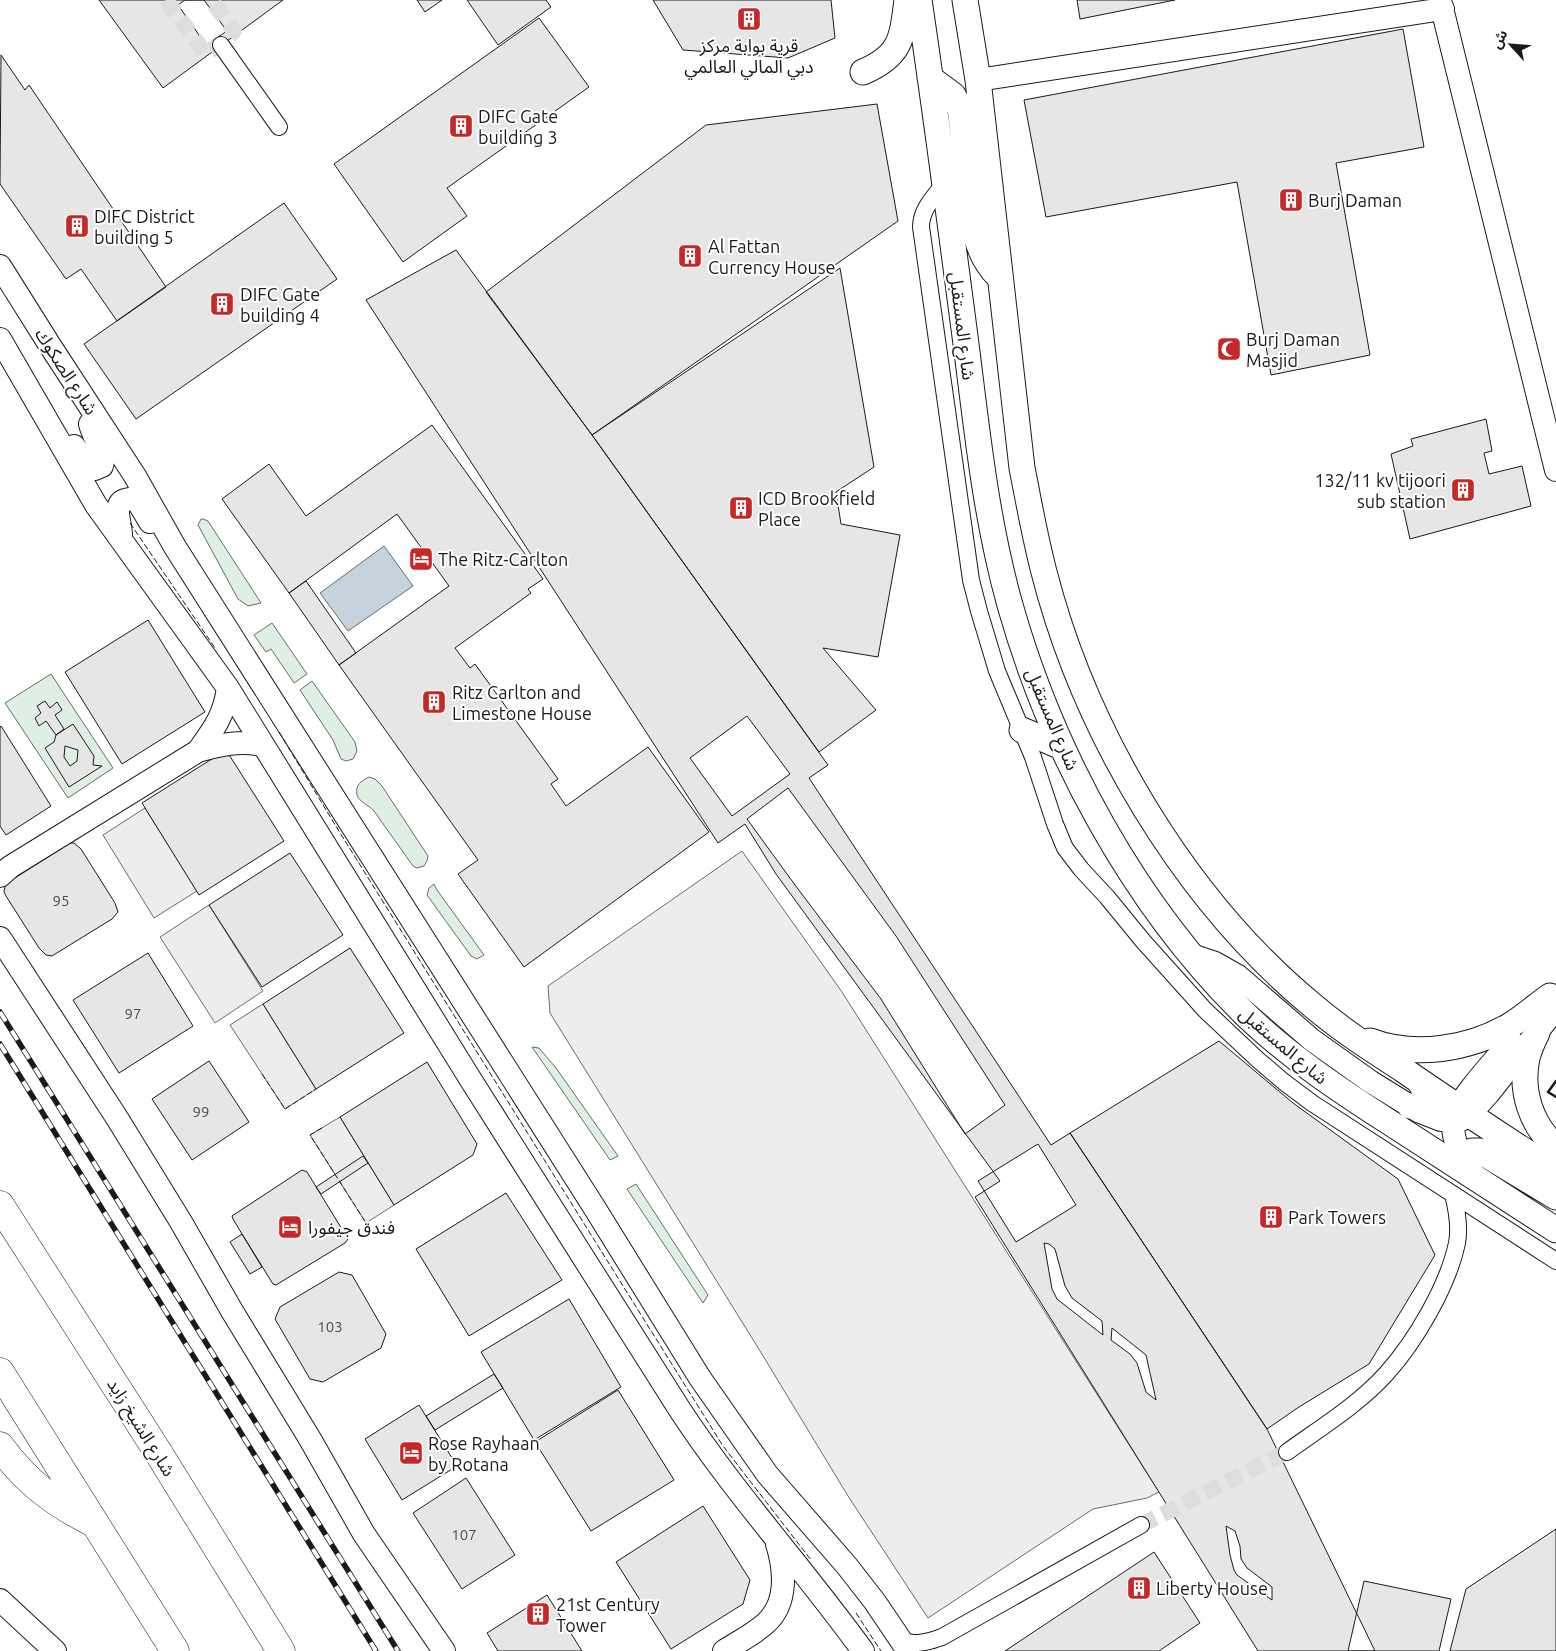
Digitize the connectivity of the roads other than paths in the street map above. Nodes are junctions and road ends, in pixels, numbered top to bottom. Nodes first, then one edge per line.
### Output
1 (907, 0) edge
2 (919, 0) edge
3 (965, 0) edge
4 (1442, 4) edge
5 (221, 46) dead end
6 (863, 72) dead end
7 (930, 78) junction
8 (978, 80) junction
9 (278, 127) dead end
10 (945, 183) junction
11 (0, 266) edge
12 (1001, 278) junction
13 (0, 339) edge
14 (14, 364) junction
15 (90, 407) junction
16 (1556, 470) edge
17 (121, 540) junction
18 (175, 547) junction
19 (228, 688) junction
20 (1022, 730) junction
21 (262, 745) junction
22 (1062, 747) junction
23 (198, 751) junction
24 (3, 871) edge
25 (0, 938) edge
26 (1190, 955) junction
27 (1554, 998) edge
28 (1537, 1033) junction
29 (1350, 1034) junction
30 (1419, 1081) junction
31 (1410, 1106) junction
32 (1460, 1115) junction
33 (1556, 1147) edge
34 (1556, 1171) edge
35 (1474, 1174) junction
36 (1453, 1194) junction
37 (1556, 1197) edge
38 (0, 1205) edge
39 (1556, 1230) edge
40 (1556, 1261) edge
41 (0, 1372) edge
42 (0, 1446) edge
43 (1287, 1452) tunnel mouth
44 (94, 1522) junction
45 (1142, 1525) tunnel mouth
46 (776, 1538) junction
47 (0, 1600) edge
48 (904, 1646) edge
49 (55, 1651) edge
50 (175, 1651) edge
51 (282, 1651) edge
52 (444, 1651) edge
53 (724, 1651) edge
54 (863, 1651) edge

1 - 6 main road
2 - 7 main road, شارع المستقبل
3 - 8 main road
4 - 8 street
4 - 16 street
5 - 9 street
7 - 10 main road, شارع المستقبل
7 - 12 main road
8 - 12 main road
10 - 20 street
10 - 22 main road, شارع المستقبل
11 - 15 street, شارع الصكوك
12 - 29 main road
13 - 14 street
14 - 15 street
14 - 17 street
15 - 18 street, شارع الصكوك
17 - 18 street
17 - 19 street
18 - 48 street
19 - 21 street
19 - 23 street
20 - 22 main road
20 - 36 street
21 - 23 street
21 - 46 street
22 - 26 main road, شارع المستقبل
23 - 24 street
25 - 52 street
26 - 31 street
26 - 35 main road, شارع المستقبل
27 - 28 street
27 - 29 main road
27 - 32 street
28 - 32 street
28 - 33 main road
29 - 30 main road
30 - 31 main road
30 - 32 main road
31 - 32 street
32 - 34 main road
32 - 35 street
35 - 37 main road
35 - 39 main road, شارع المستقبل
36 - 40 street
36 - 43 street
38 - 51 highway, شارع الشيخ زايد
41 - 44 highway
42 - 44 highway
44 - 50 highway
45 - 48 street
46 - 53 street
46 - 54 street
47 - 49 street

